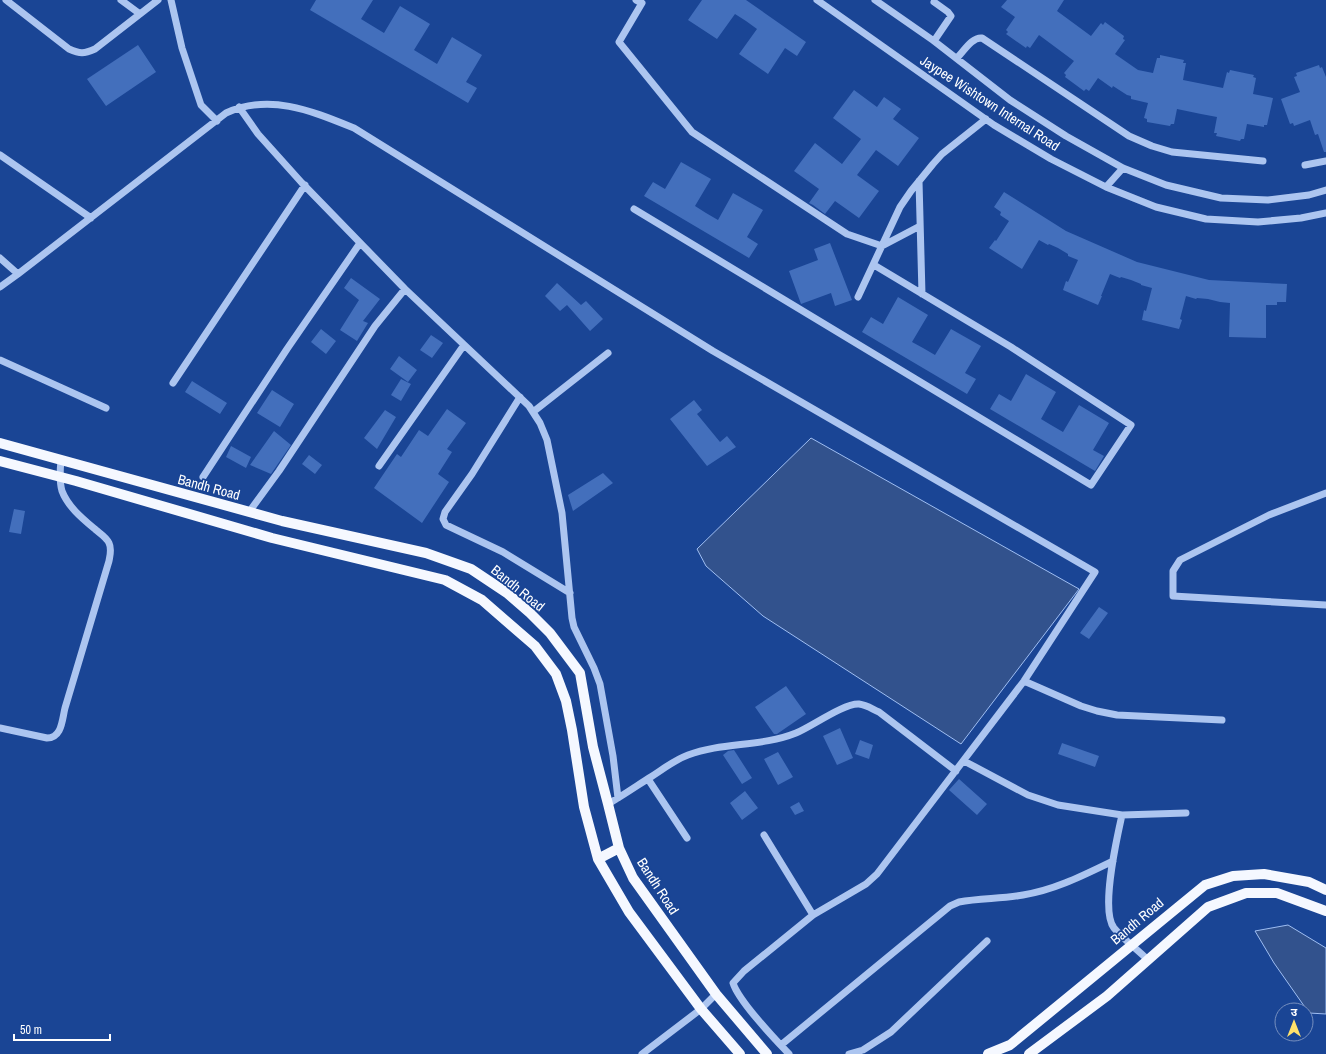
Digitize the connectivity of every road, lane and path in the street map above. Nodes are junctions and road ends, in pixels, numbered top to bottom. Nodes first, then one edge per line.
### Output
1 (6, 0) edge
2 (121, 0) edge
3 (158, 0) edge
4 (172, 0) edge
5 (636, 0) edge
6 (817, 0) edge
7 (875, 0) edge
8 (934, 1) edge
9 (140, 14) junction
10 (934, 40) junction
11 (957, 58) junction
12 (239, 108) junction
13 (986, 119) junction
14 (217, 121) junction
15 (0, 155) edge
16 (1264, 161) dead end
17 (1326, 161) edge
18 (1305, 165) dead end
19 (1123, 168) junction
20 (919, 181) junction
21 (305, 185) junction
22 (1106, 187) junction
23 (1326, 190) edge
24 (634, 209) dead end
25 (1326, 213) edge
26 (91, 218) junction
27 (920, 226) junction
28 (360, 243) junction
29 (882, 246) junction
30 (0, 258) edge
31 (874, 265) junction
32 (18, 274) junction
33 (0, 287) edge
34 (405, 289) junction
35 (922, 294) junction
36 (858, 297) dead end
37 (464, 345) junction
38 (608, 353) dead end
39 (0, 360) edge
40 (173, 383) dead end
41 (520, 397) junction
42 (106, 408) dead end
43 (533, 412) junction
44 (0, 443) edge
45 (61, 460) junction
46 (0, 461) edge
47 (379, 466) dead end
48 (60, 476) junction
49 (203, 477) dead end
50 (1326, 493) edge
51 (249, 512) junction
52 (570, 593) junction
53 (1326, 605) edge
54 (1024, 681) junction
55 (1222, 720) dead end
56 (0, 728) edge
57 (964, 761) junction
58 (956, 771) junction
59 (648, 779) junction
60 (618, 798) junction
61 (608, 804) junction
62 (1186, 813) dead end
63 (1122, 815) junction
64 (764, 835) dead end
65 (687, 838) dead end
66 (620, 848) junction
67 (598, 859) junction
68 (1113, 861) junction
69 (1326, 890) edge
70 (1326, 911) edge
71 (813, 915) junction
72 (987, 941) dead end
73 (1131, 945) junction
74 (1148, 960) junction
75 (716, 994) junction
76 (701, 1009) junction
77 (781, 1045) junction
78 (642, 1054) edge
79 (740, 1054) edge
80 (767, 1054) edge
81 (789, 1054) edge
82 (850, 1054) edge
83 (988, 1054) edge
84 (1029, 1054) edge

1 - 9 street
2 - 9 street
3 - 9 street
4 - 14 street
5 - 29 street
6 - 13 street, Jaypee Wishtown Internal Road
7 - 10 street, Jaypee Wishtown Internal Road
8 - 10 street
10 - 11 street, Jaypee Wishtown Internal Road
11 - 16 street
11 - 19 street, Jaypee Wishtown Internal Road
12 - 14 street
12 - 21 street
12 - 54 street
13 - 20 street
13 - 22 street, Jaypee Wishtown Internal Road
14 - 26 street
15 - 26 street
17 - 18 street
19 - 22 street
19 - 23 street, Jaypee Wishtown Internal Road
20 - 27 street
20 - 29 street
21 - 28 street
21 - 40 street
22 - 25 street, Jaypee Wishtown Internal Road
24 - 35 street
26 - 32 street
27 - 29 street
27 - 35 street
28 - 34 street
28 - 49 street
29 - 31 street
30 - 32 street
31 - 35 street
31 - 36 street
32 - 33 street
34 - 37 street
34 - 51 street
37 - 41 street
37 - 47 street
38 - 43 street
39 - 42 street
41 - 43 street
41 - 52 street
43 - 52 street
44 - 45 main road, Bandh Road
45 - 48 street
45 - 51 main road, Bandh Road
46 - 48 main road
48 - 56 street
48 - 67 main road
50 - 53 street
51 - 61 main road, Bandh Road
52 - 60 street
54 - 55 street
54 - 57 street
57 - 58 street
57 - 63 street
58 - 59 street
58 - 71 street
59 - 60 street
59 - 65 street
60 - 61 street
61 - 66 main road, Bandh Road
62 - 63 street
63 - 68 street
64 - 71 street
66 - 67 main road
66 - 75 main road, Bandh Road
67 - 76 main road
68 - 73 street
68 - 77 street
69 - 73 main road, Bandh Road
70 - 74 main road
71 - 77 street
72 - 82 street
73 - 74 street
73 - 83 main road, Bandh Road
74 - 84 main road
75 - 76 street
75 - 80 main road, Bandh Road
76 - 78 street
76 - 79 main road
77 - 81 street

